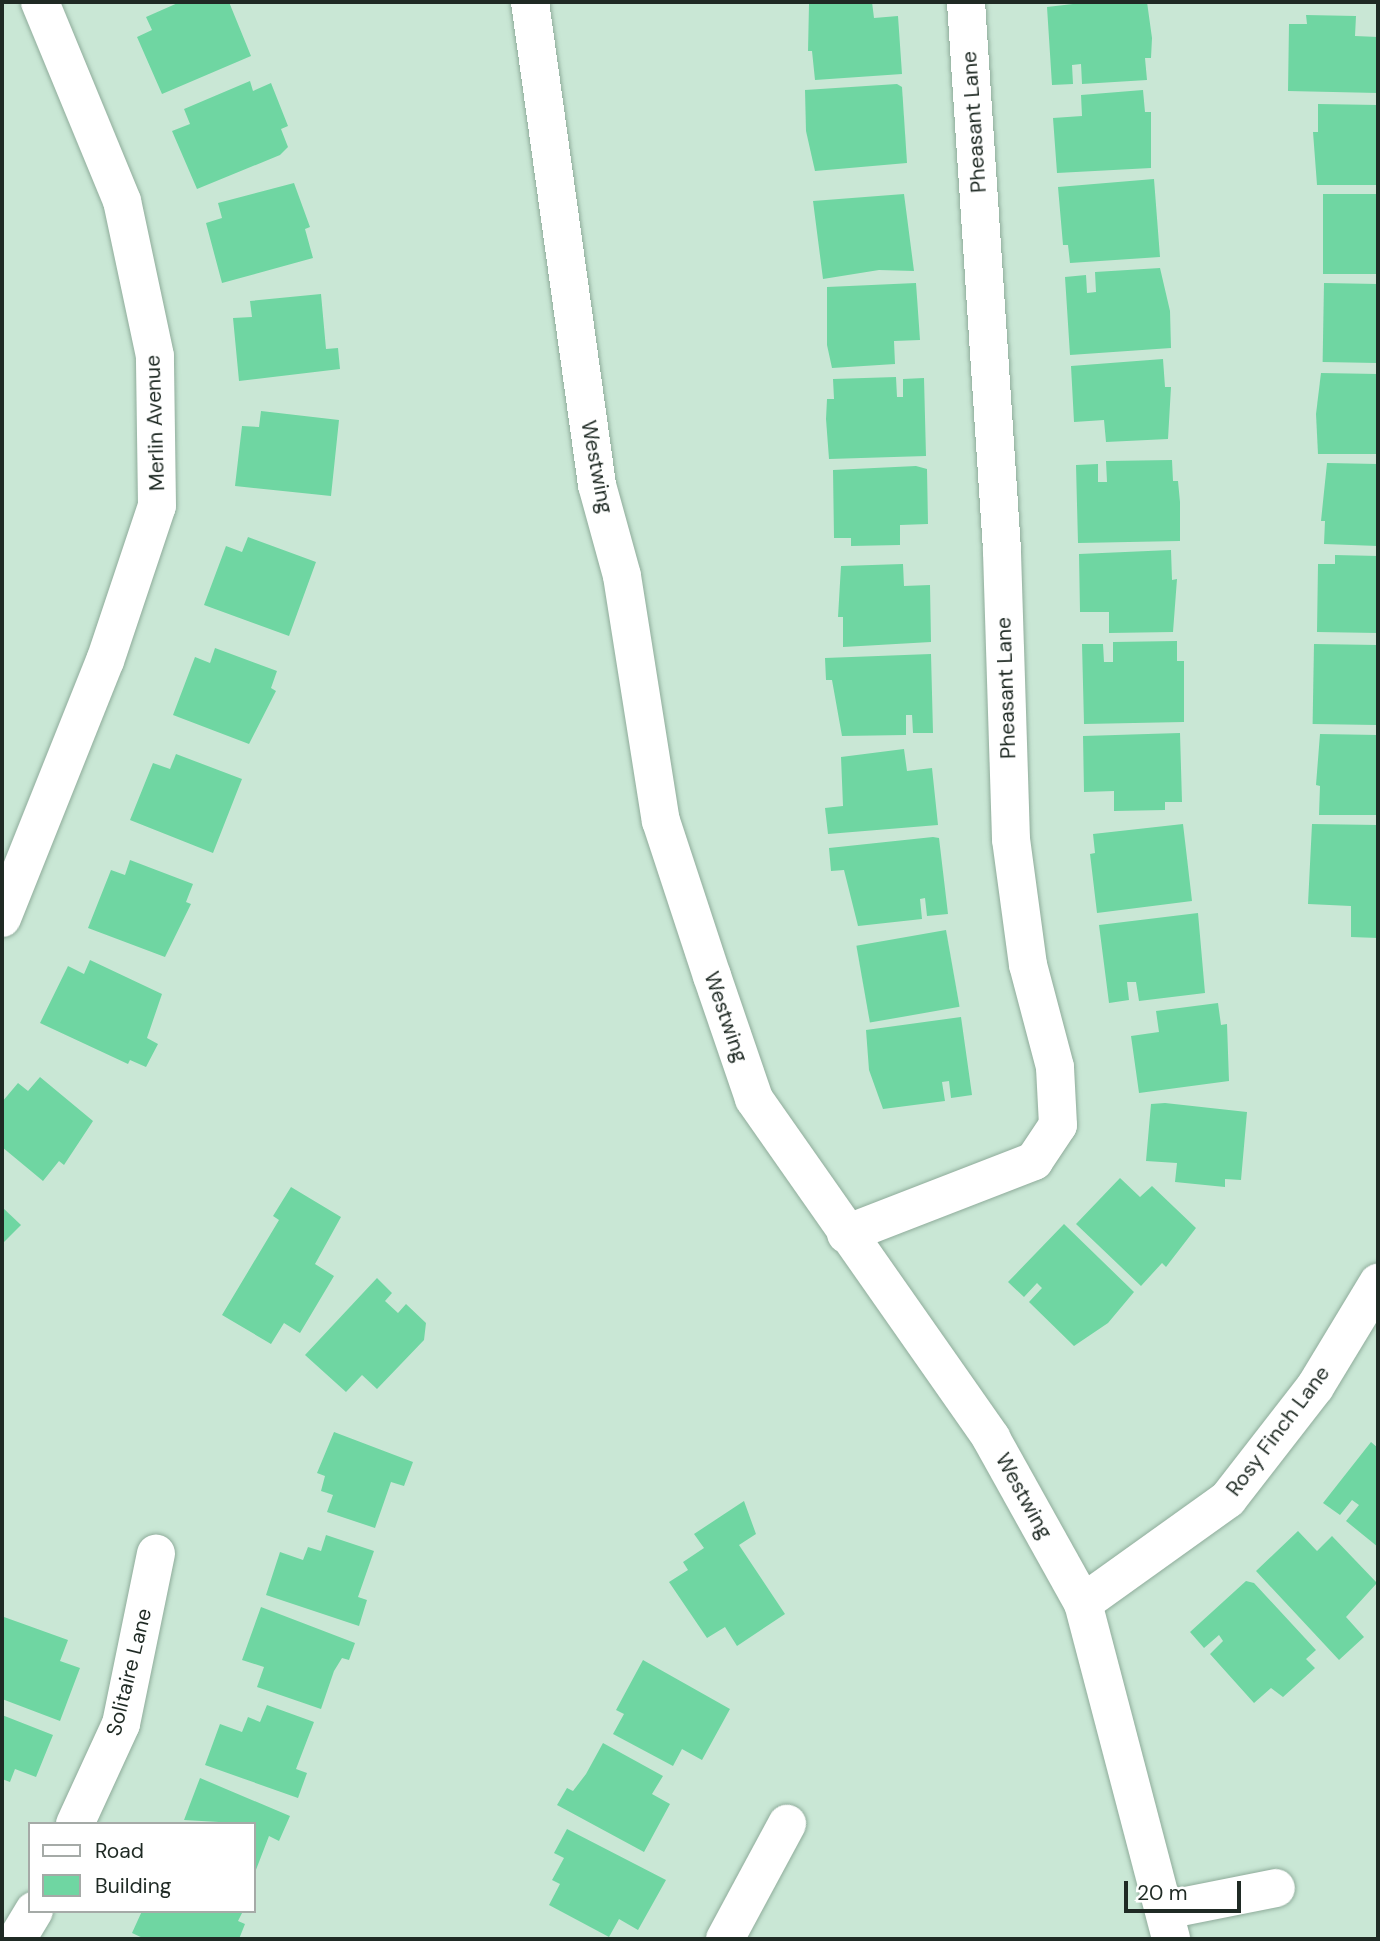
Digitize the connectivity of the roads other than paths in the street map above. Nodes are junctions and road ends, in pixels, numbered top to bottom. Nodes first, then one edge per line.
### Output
1 (40, 2) edge
2 (530, 2) edge
3 (966, 2) edge
4 (2, 918) edge
5 (846, 1234) junction
6 (1378, 1283) edge
7 (156, 1554) dead end
8 (1083, 1603) junction
9 (76, 1822) edge
10 (787, 1824) dead end
11 (1276, 1888) dead end
12 (33, 1913) edge
13 (1169, 1925) edge
14 (17, 1939) edge
15 (725, 1939) edge

1 - 4 street, Merlin Avenue
2 - 5 street, Westwing
3 - 5 street, Pheasant Lane
5 - 8 street, Westwing
6 - 8 street, Rosy Finch Lane
7 - 9 street, Solitaire Lane
8 - 13 street, Westwing
10 - 15 street
11 - 13 street
12 - 14 street

